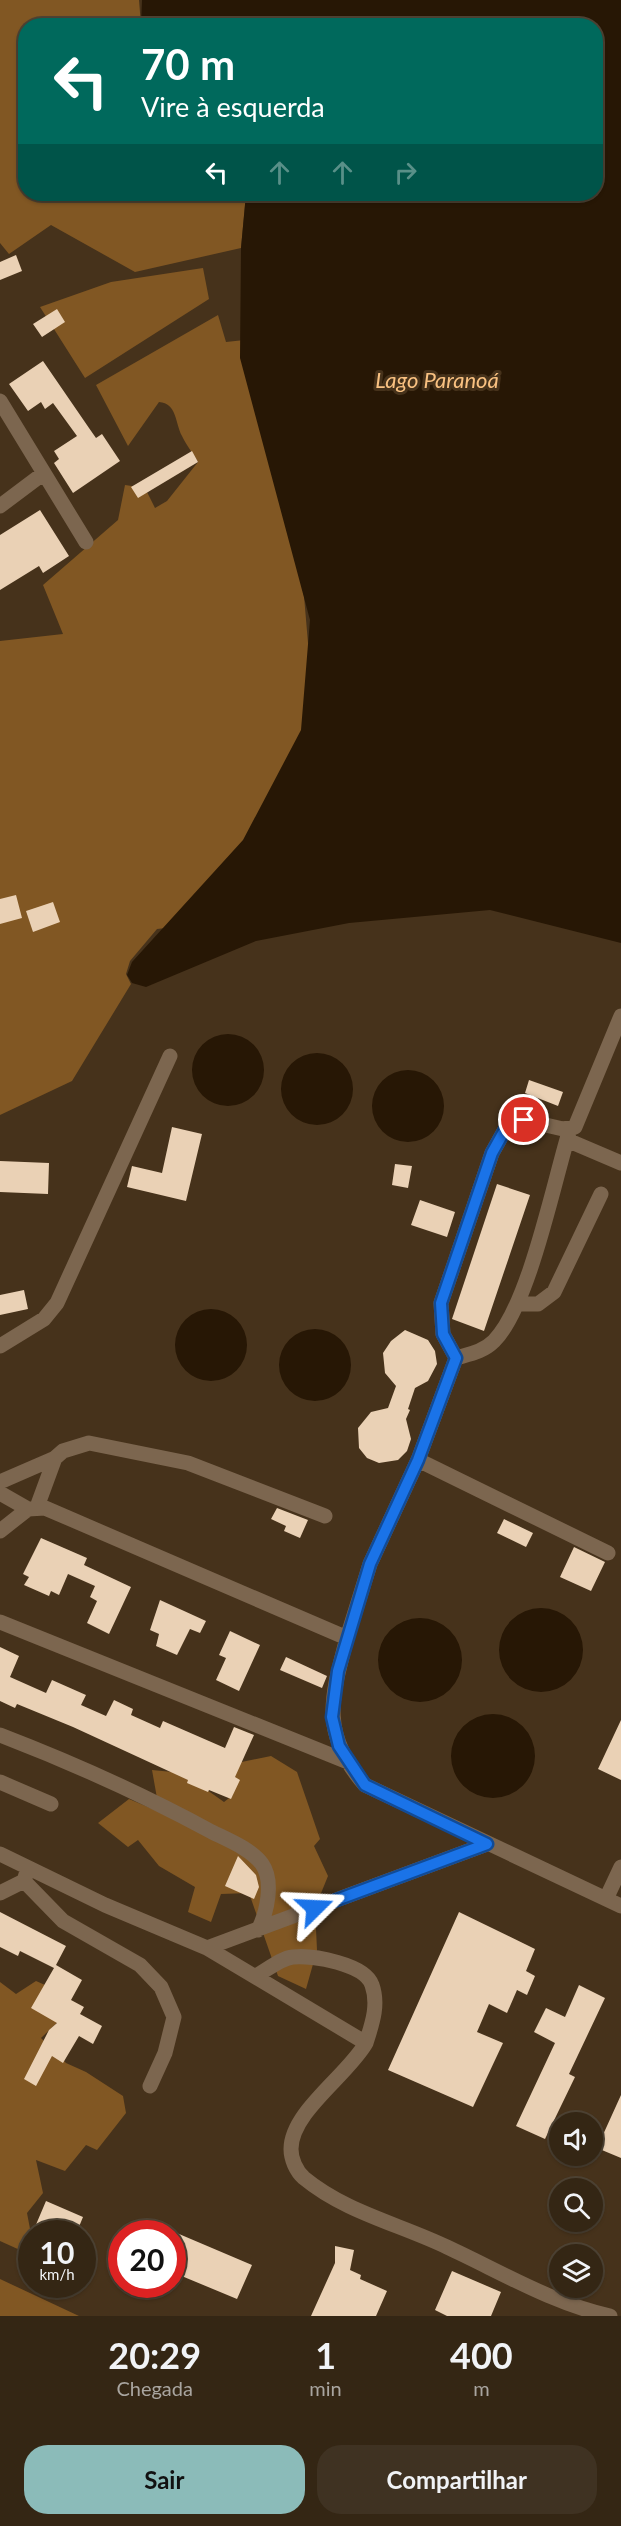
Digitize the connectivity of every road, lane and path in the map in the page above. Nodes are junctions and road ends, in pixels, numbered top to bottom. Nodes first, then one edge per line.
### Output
1 (0, 401) edge
2 (44, 473) junction
3 (0, 506) edge
4 (86, 542) dead end
5 (621, 1016) edge
6 (171, 1056) dead end
7 (568, 1135) junction
8 (621, 1163) edge
9 (601, 1194) dead end
10 (518, 1304) junction
11 (0, 1346) edge
12 (456, 1358) junction
13 (55, 1458) junction
14 (418, 1460) junction
15 (0, 1482) edge
16 (0, 1493) edge
17 (32, 1508) junction
18 (325, 1516) dead end
19 (0, 1531) edge
20 (608, 1553) dead end
21 (0, 1622) edge
22 (347, 1638) junction
23 (0, 1735) edge
24 (348, 1762) junction
25 (0, 1782) edge
26 (51, 1804) dead end
27 (487, 1844) junction
28 (0, 1854) edge
29 (621, 1867) edge
30 (26, 1874) junction
31 (0, 1893) edge
32 (606, 1899) junction
33 (621, 1906) edge
34 (258, 1930) junction
35 (207, 1948) junction
36 (256, 1976) junction
37 (366, 2043) junction
38 (150, 2086) dead end
39 (610, 2316) edge

1 - 2 lane
2 - 3 lane
2 - 4 lane
5 - 7 lane
6 - 11 lane
7 - 8 lane
7 - 10 lane
7 - 12 lane
9 - 10 lane
10 - 12 lane
12 - 14 lane
13 - 15 lane
13 - 17 lane
13 - 18 lane
14 - 20 lane
14 - 22 lane
16 - 17 lane
17 - 19 lane
17 - 22 lane
21 - 24 lane
22 - 24 lane
23 - 34 lane
24 - 27 lane
25 - 26 lane
27 - 32 lane
27 - 34 lane
28 - 30 lane
29 - 32 lane
30 - 31 lane
30 - 35 lane
30 - 38 lane
32 - 33 lane
34 - 35 lane
35 - 36 lane
36 - 37 lane
36 - 37 lane
37 - 39 lane

